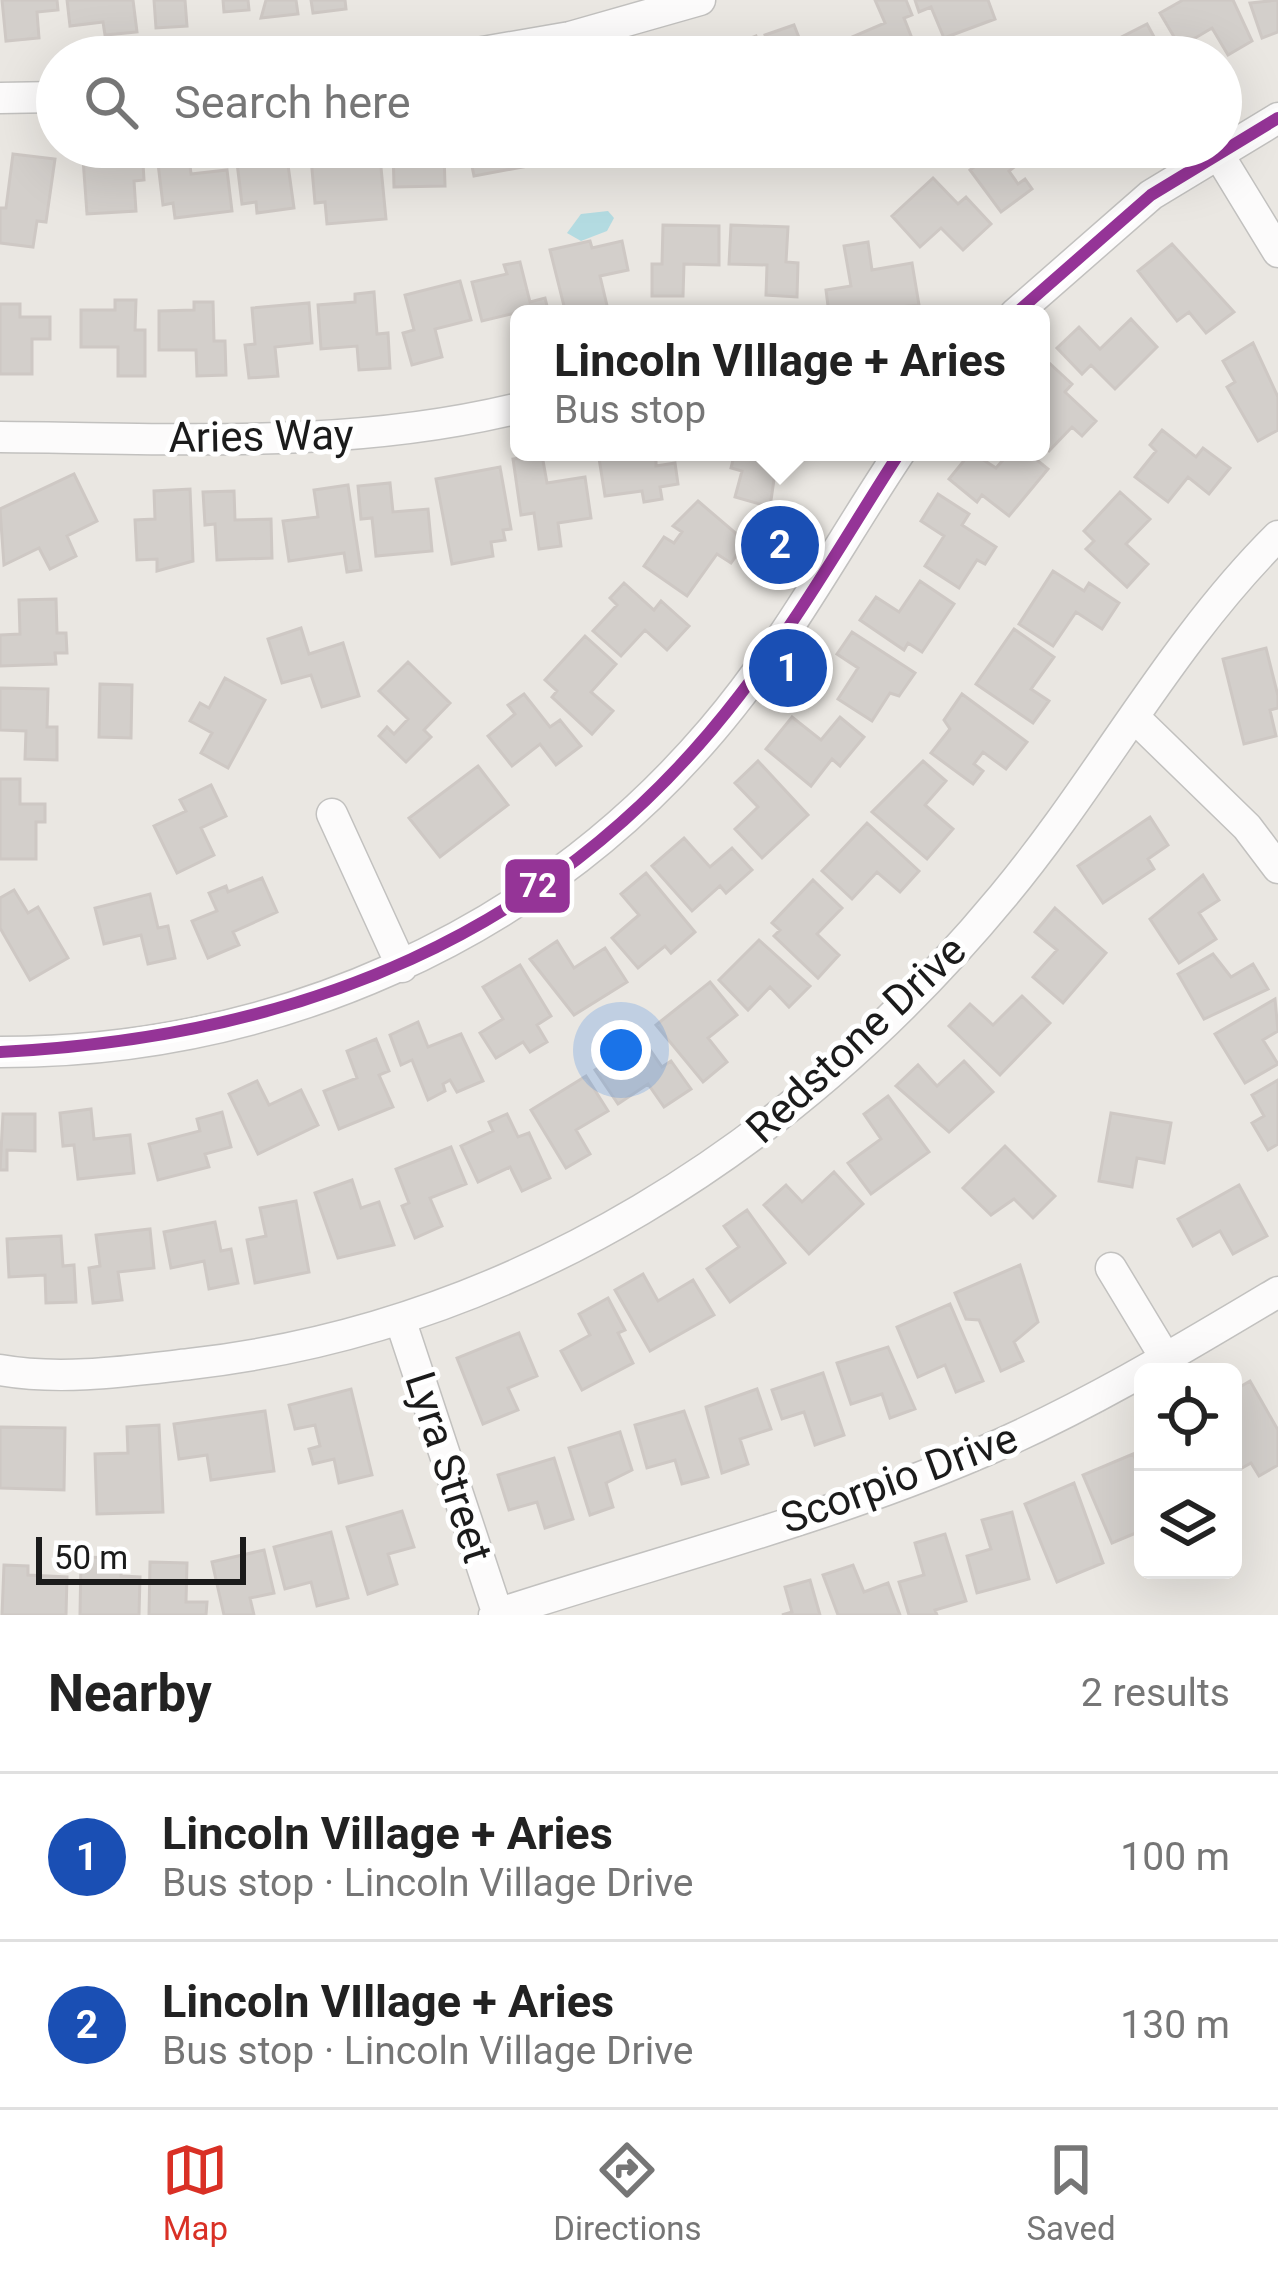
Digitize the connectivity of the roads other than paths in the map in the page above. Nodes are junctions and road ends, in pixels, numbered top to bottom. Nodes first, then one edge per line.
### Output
1 (700, 0) edge
2 (574, 36) edge
3 (36, 97) edge
4 (0, 98) edge
5 (1278, 118) edge
6 (1242, 138) edge
7 (1195, 168) edge
8 (1227, 168) edge
9 (1278, 252) edge
10 (1025, 305) edge
11 (510, 410) edge
12 (0, 436) edge
13 (894, 461) edge
14 (1278, 536) edge
15 (1136, 719) junction
16 (332, 814) dead end
17 (1278, 868) edge
18 (403, 967) junction
19 (0, 1052) edge
20 (1111, 1268) dead end
21 (1278, 1292) edge
22 (400, 1319) junction
23 (1166, 1359) junction
24 (0, 1370) edge
25 (496, 1614) edge

1 - 2 street
3 - 4 street
5 - 6 street
7 - 10 street
8 - 9 street
11 - 12 street, Aries Way
13 - 18 street
14 - 15 street, Redstone Drive
15 - 17 street
15 - 22 street, Redstone Drive
16 - 18 street
18 - 19 street
20 - 23 street
21 - 23 street, Scorpio Drive
22 - 24 street, Redstone Drive
22 - 25 street, Lyra Street
23 - 25 street, Scorpio Drive

